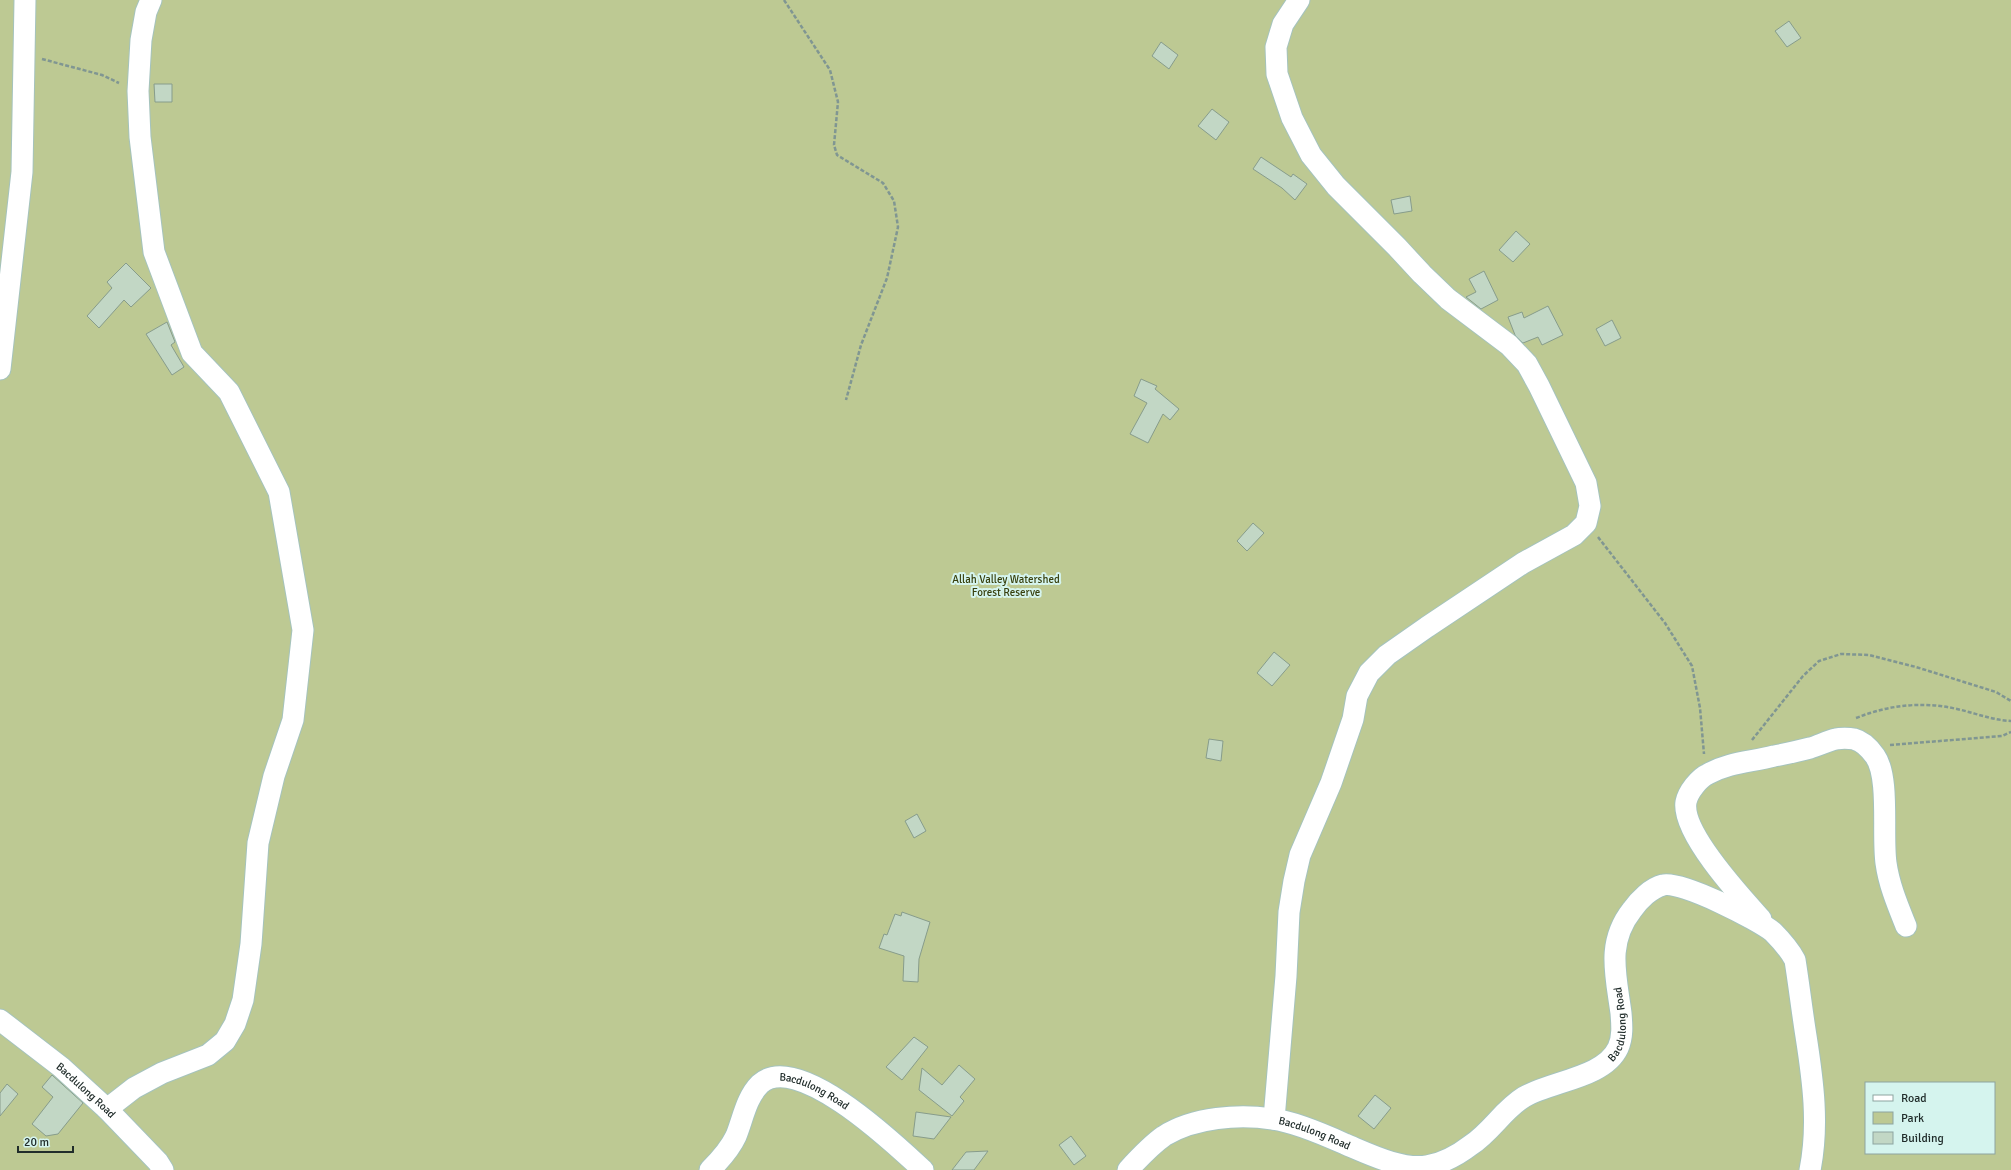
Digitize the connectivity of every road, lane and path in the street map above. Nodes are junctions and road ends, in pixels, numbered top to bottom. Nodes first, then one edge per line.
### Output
1 (25, 0) edge
2 (151, 0) edge
3 (784, 0) edge
4 (1299, 0) edge
5 (24, 54) junction
6 (138, 91) junction
7 (0, 369) edge
8 (846, 400) dead end
9 (1586, 523) junction
10 (2011, 701) edge
11 (1852, 720) dead end
12 (2011, 721) edge
13 (2011, 732) edge
14 (1868, 747) junction
15 (1735, 763) junction
16 (1706, 774) junction
17 (1906, 926) dead end
18 (1771, 930) junction
19 (0, 1020) edge
20 (107, 1109) junction
21 (1274, 1119) junction
22 (1425, 1168) edge
23 (163, 1170) edge
24 (710, 1170) edge
25 (923, 1170) edge
26 (1128, 1170) edge
27 (1810, 1170) edge

1 - 5 street
2 - 6 street
3 - 8 path
4 - 9 street
5 - 6 path
5 - 7 street
6 - 20 street
9 - 16 path
9 - 21 street
10 - 15 path
11 - 12 path
13 - 14 path
14 - 15 street
14 - 17 street
15 - 16 street
16 - 18 street
18 - 22 street, Bacdulong Road
18 - 27 street, Bacdulong Road
19 - 20 street, Bacdulong Road
20 - 23 street, Bacdulong Road
21 - 22 street, Bacdulong Road
21 - 26 street, Bacdulong Road
24 - 25 street, Bacdulong Road

